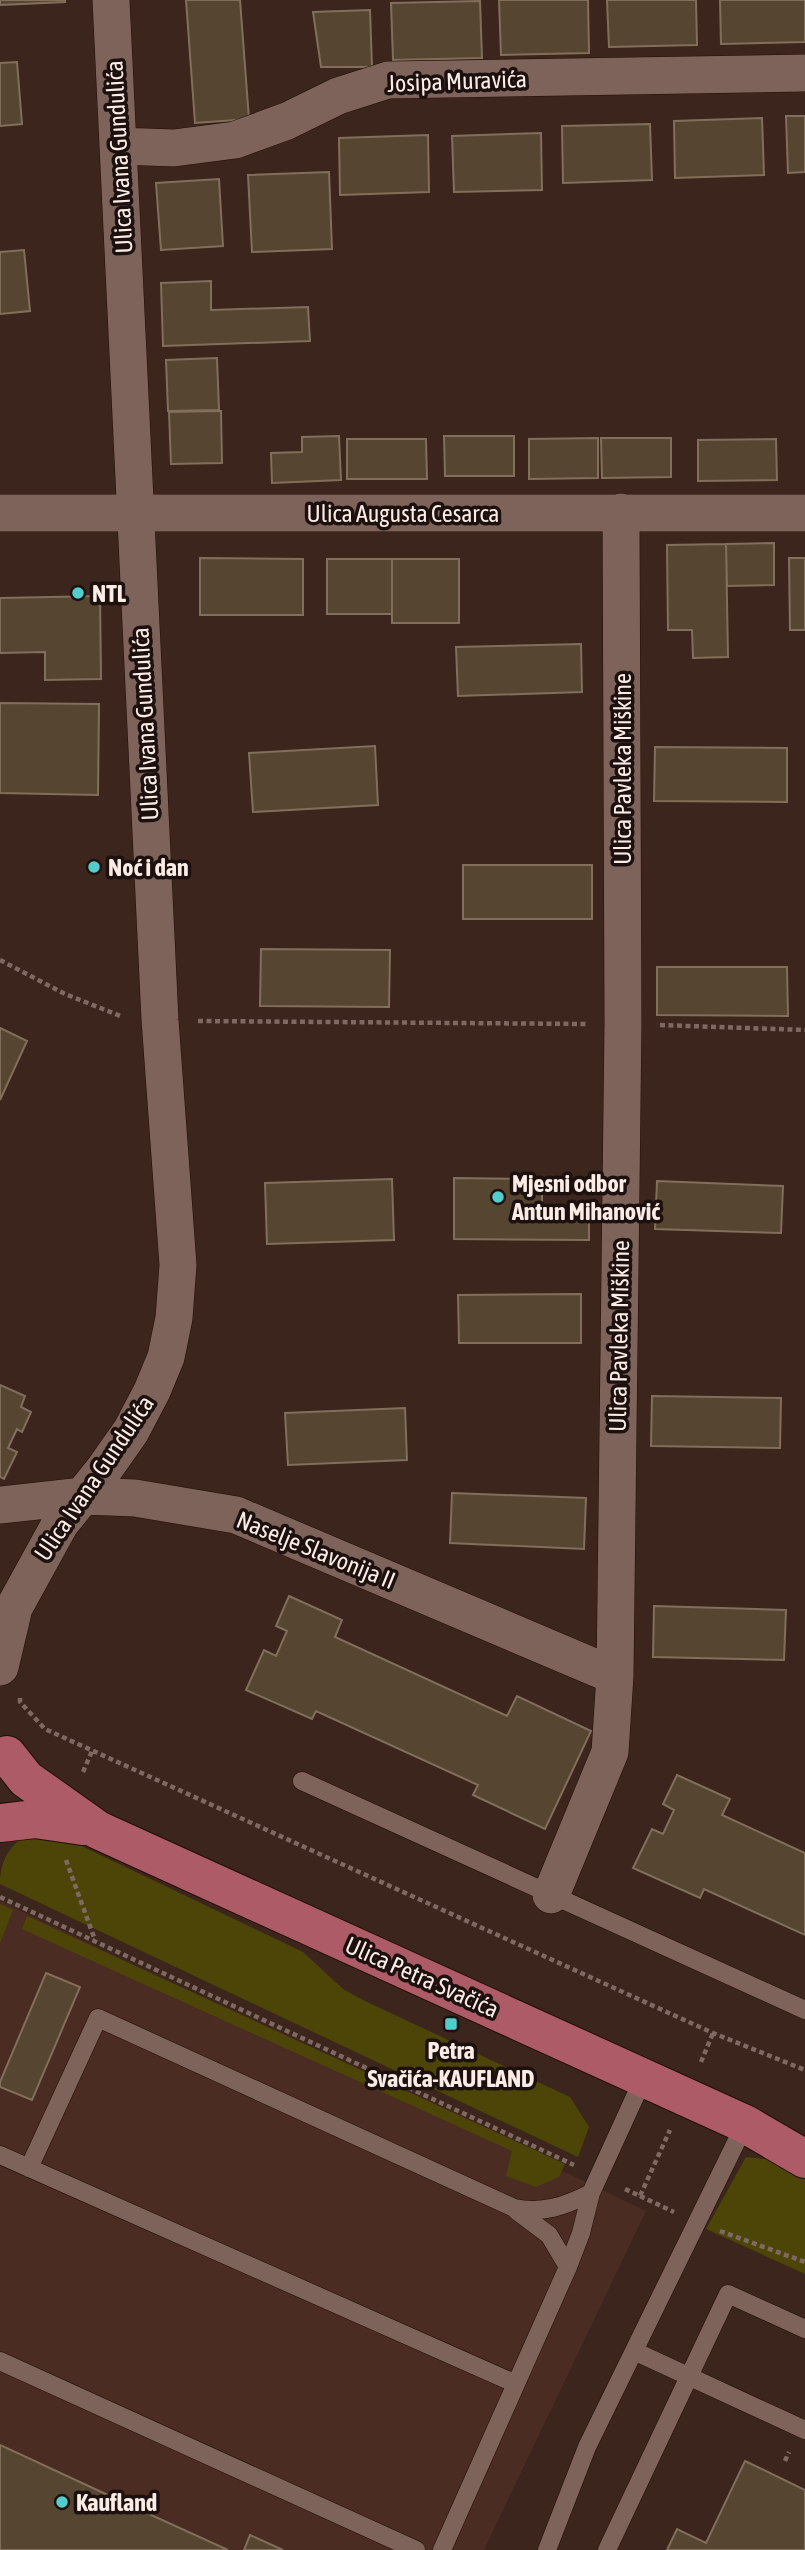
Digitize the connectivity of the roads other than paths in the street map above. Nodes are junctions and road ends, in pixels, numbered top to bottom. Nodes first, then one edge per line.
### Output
1 (111, 0) edge
2 (805, 73) edge
3 (120, 146) junction
4 (621, 512) junction
5 (0, 513) edge
6 (135, 513) junction
7 (805, 513) edge
8 (83, 1496) junction
9 (0, 1505) edge
10 (6, 1623) edge
11 (615, 1676) junction
12 (10, 1678) edge
13 (2, 1743) edge
14 (302, 1781) dead end
15 (0, 1805) edge
16 (0, 1823) edge
17 (98, 1830) junction
18 (551, 1895) junction
19 (805, 2010) edge
20 (644, 2077) junction
21 (745, 2124) junction
22 (805, 2141) edge
23 (0, 2155) edge
24 (805, 2159) edge
25 (29, 2168) junction
26 (592, 2193) junction
27 (513, 2208) junction
28 (568, 2267) junction
29 (805, 2329) edge
30 (634, 2351) junction
31 (0, 2361) edge
32 (691, 2377) junction
33 (514, 2384) junction
34 (805, 2430) edge
35 (416, 2550) edge
36 (442, 2550) edge
37 (547, 2550) edge
38 (607, 2550) edge

1 - 3 street, Ulica Ivana Gundulića
2 - 3 street, Josipa Muravića
3 - 6 street, Ulica Ivana Gundulića
4 - 6 street, Ulica Augusta Cesarca
4 - 7 street, Ulica Augusta Cesarca
4 - 11 street, Ulica Pavleka Miškine
5 - 6 street, Ulica Augusta Cesarca
6 - 8 street, Ulica Ivana Gundulića
8 - 9 street, Naselje Slavonija II
8 - 10 street, Ulica Ivana Gundulića
8 - 11 street, Naselje Slavonija II
10 - 12 street, Ulica Ivana Gundulića
11 - 18 street, Ulica Pavleka Miškine
13 - 15 main road
13 - 17 main road, Ulica Petra Svačića
14 - 18 lane
16 - 17 main road, Ulica Petra Svačića
17 - 20 main road, Ulica Petra Svačića
18 - 19 lane
20 - 21 main road, Ulica Petra Svačića
20 - 26 lane
21 - 22 main road, Ulica Petra Svačića
21 - 24 main road, Ulica Petra Svačića
21 - 30 lane
23 - 25 lane
25 - 27 lane
25 - 33 lane
26 - 27 lane
26 - 28 lane
27 - 28 lane
28 - 33 lane
29 - 32 lane
30 - 32 lane
30 - 37 lane
31 - 35 lane
32 - 34 lane
32 - 38 lane
33 - 36 lane

